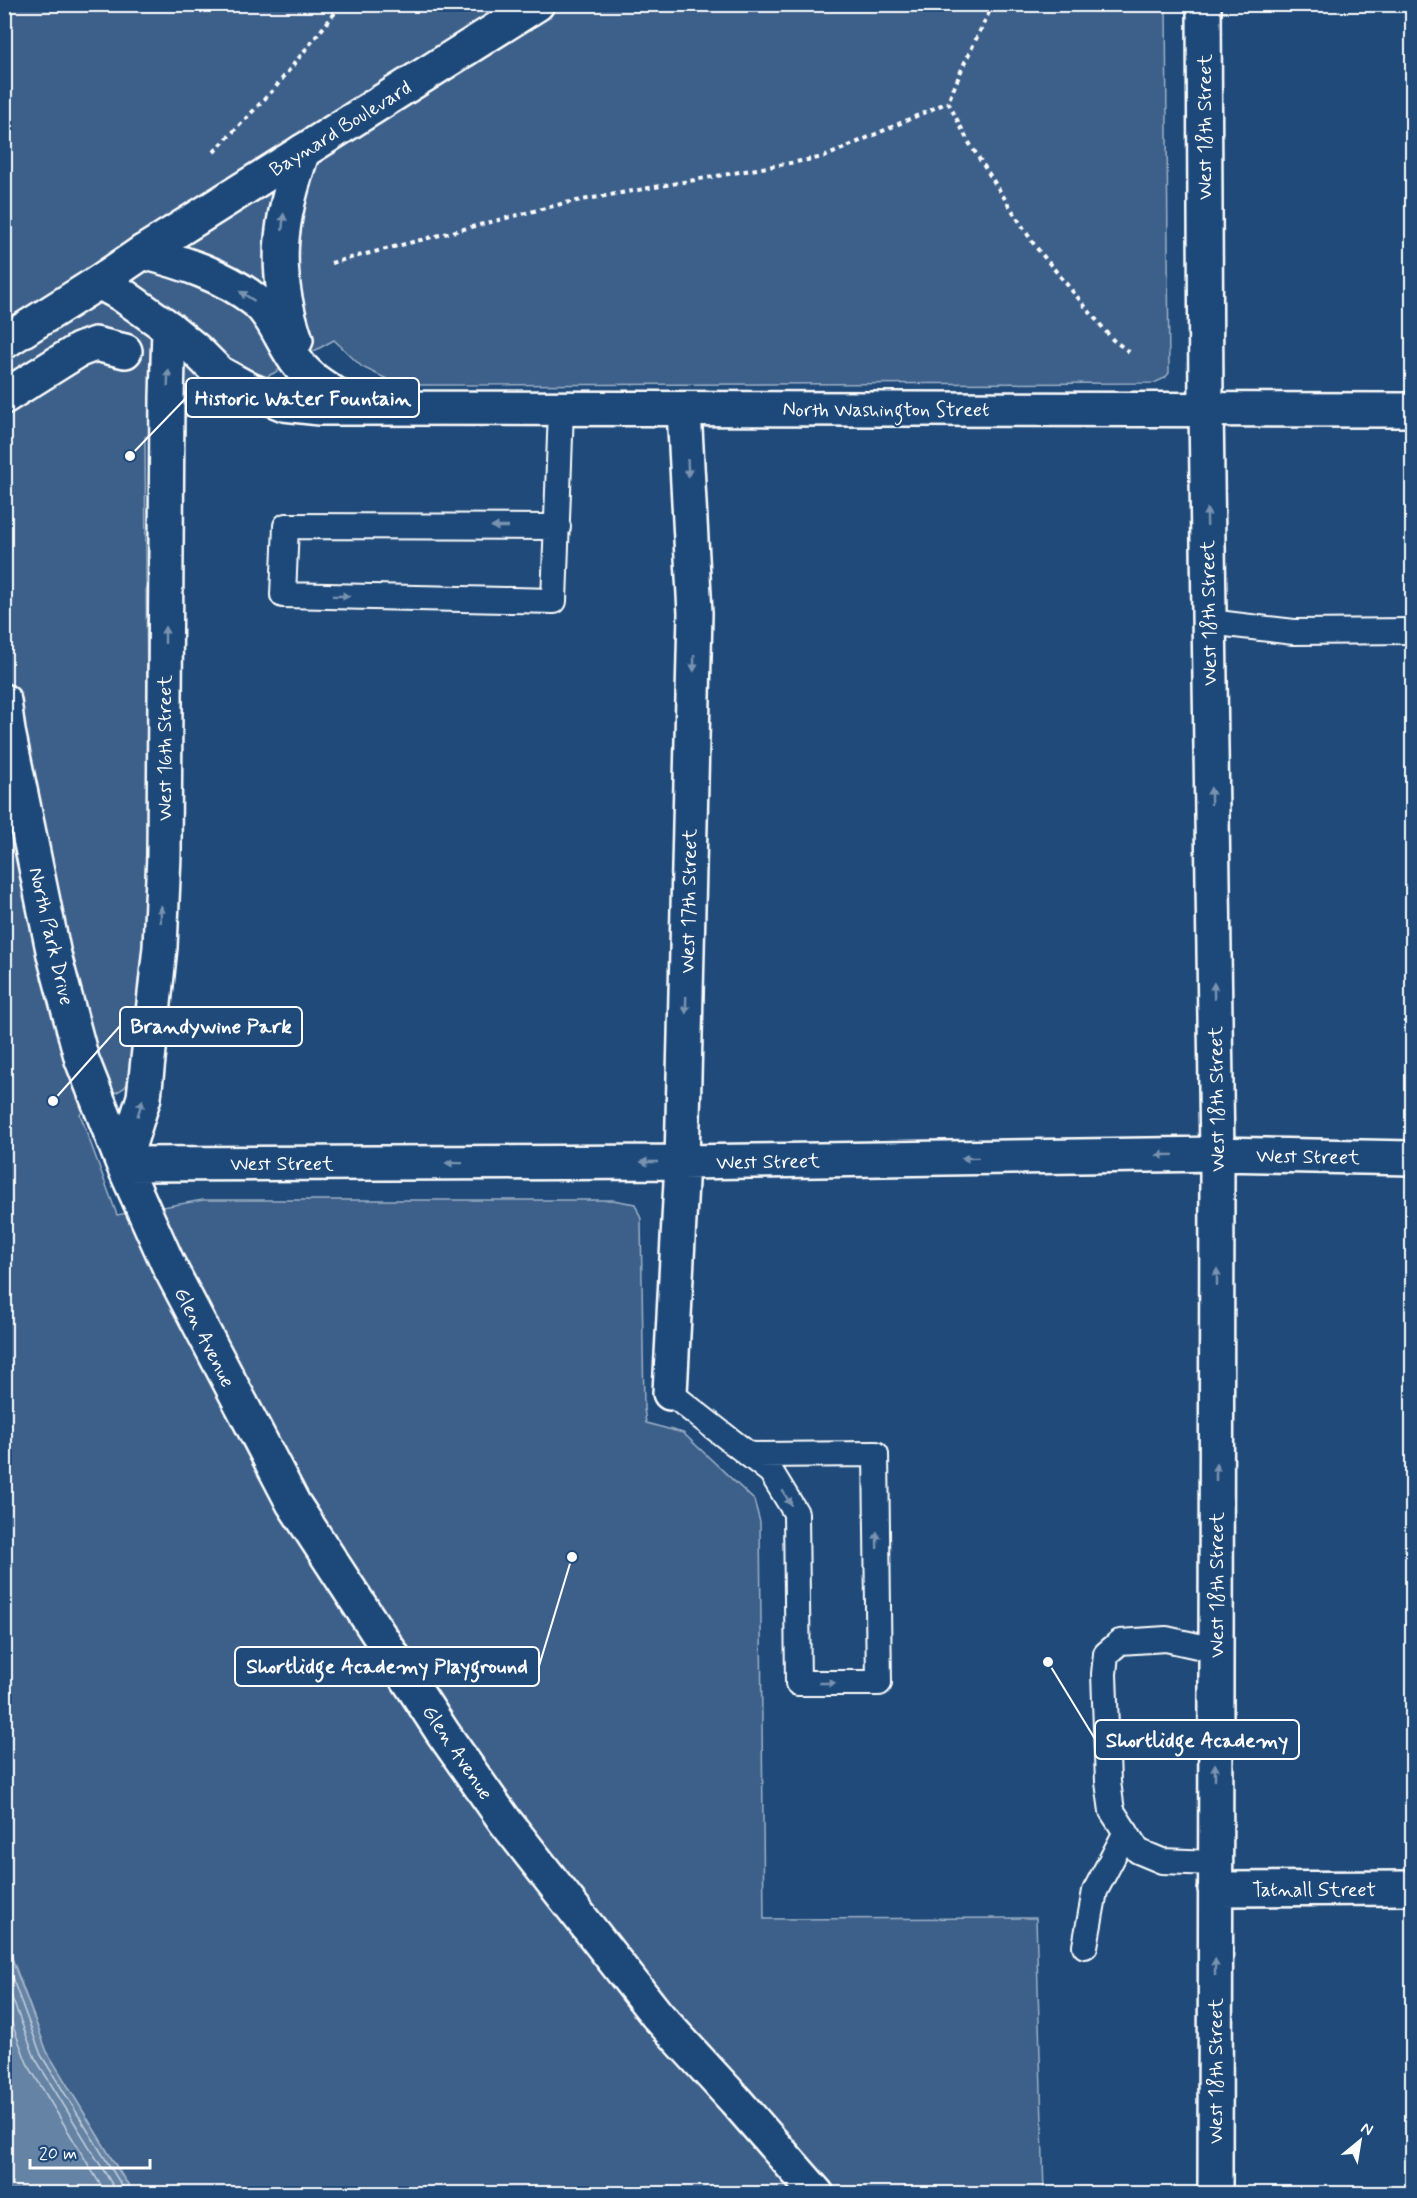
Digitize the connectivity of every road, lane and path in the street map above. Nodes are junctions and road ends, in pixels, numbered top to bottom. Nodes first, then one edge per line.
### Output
1 (342, 4) edge
2 (537, 4) edge
3 (993, 4) edge
4 (1204, 4) edge
5 (948, 102) junction
6 (303, 151) junction
7 (214, 152) dead end
8 (143, 252) junction
9 (331, 263) dead end
10 (99, 282) junction
11 (169, 328) junction
12 (4, 342) edge
13 (110, 347) dead end
14 (1131, 353) dead end
15 (312, 380) junction
16 (4, 397) edge
17 (360, 409) junction
18 (561, 409) junction
19 (1206, 409) junction
20 (684, 410) junction
21 (1413, 410) edge
22 (558, 527) junction
23 (1209, 622) junction
24 (1413, 631) edge
25 (4, 701) edge
26 (1217, 1154) junction
27 (1413, 1158) edge
28 (682, 1162) junction
29 (123, 1164) junction
30 (670, 1393) joint
31 (749, 1455) junction
32 (1216, 1650) junction
33 (1126, 1832) junction
34 (1215, 1876) junction
35 (1413, 1888) edge
36 (1084, 1946) dead end
37 (817, 2193) edge
38 (1215, 2193) edge

1 - 7 path
2 - 6 street, Baynard Boulevard
3 - 5 path
4 - 19 street, West 18th Street
5 - 9 path
5 - 14 path
6 - 8 street, Baynard Boulevard
15 -> 6 street
8 - 10 street
15 -> 8 street
10 - 11 street, North Washington Street
10 - 12 street
11 - 17 street, North Washington Street
29 -> 11 street, West 16th Street
13 - 16 street
15 - 17 street
17 - 18 street, North Washington Street
18 - 20 street, North Washington Street
18 - 22 lane
19 - 20 street, North Washington Street
19 - 21 street, North Washington Street
23 -> 19 street, West 18th Street
20 -> 28 street, West 17th Street
22 -> 22 lane
23 - 24 lane
26 -> 23 street, West 18th Street
25 - 29 street, North Park Drive
26 - 27 street, West Street
26 -> 28 street, West Street
32 -> 26 street, West 18th Street
28 -> 29 street, West Street
28 - 30 street, West 17th Street
29 - 37 street, Glen Avenue
30 - 31 lane
31 -> 31 lane
32 - 33 lane
34 -> 32 street, West 18th Street
33 - 34 lane
33 - 36 lane
34 - 35 street, Tatnall Street
38 -> 34 street, West 18th Street

